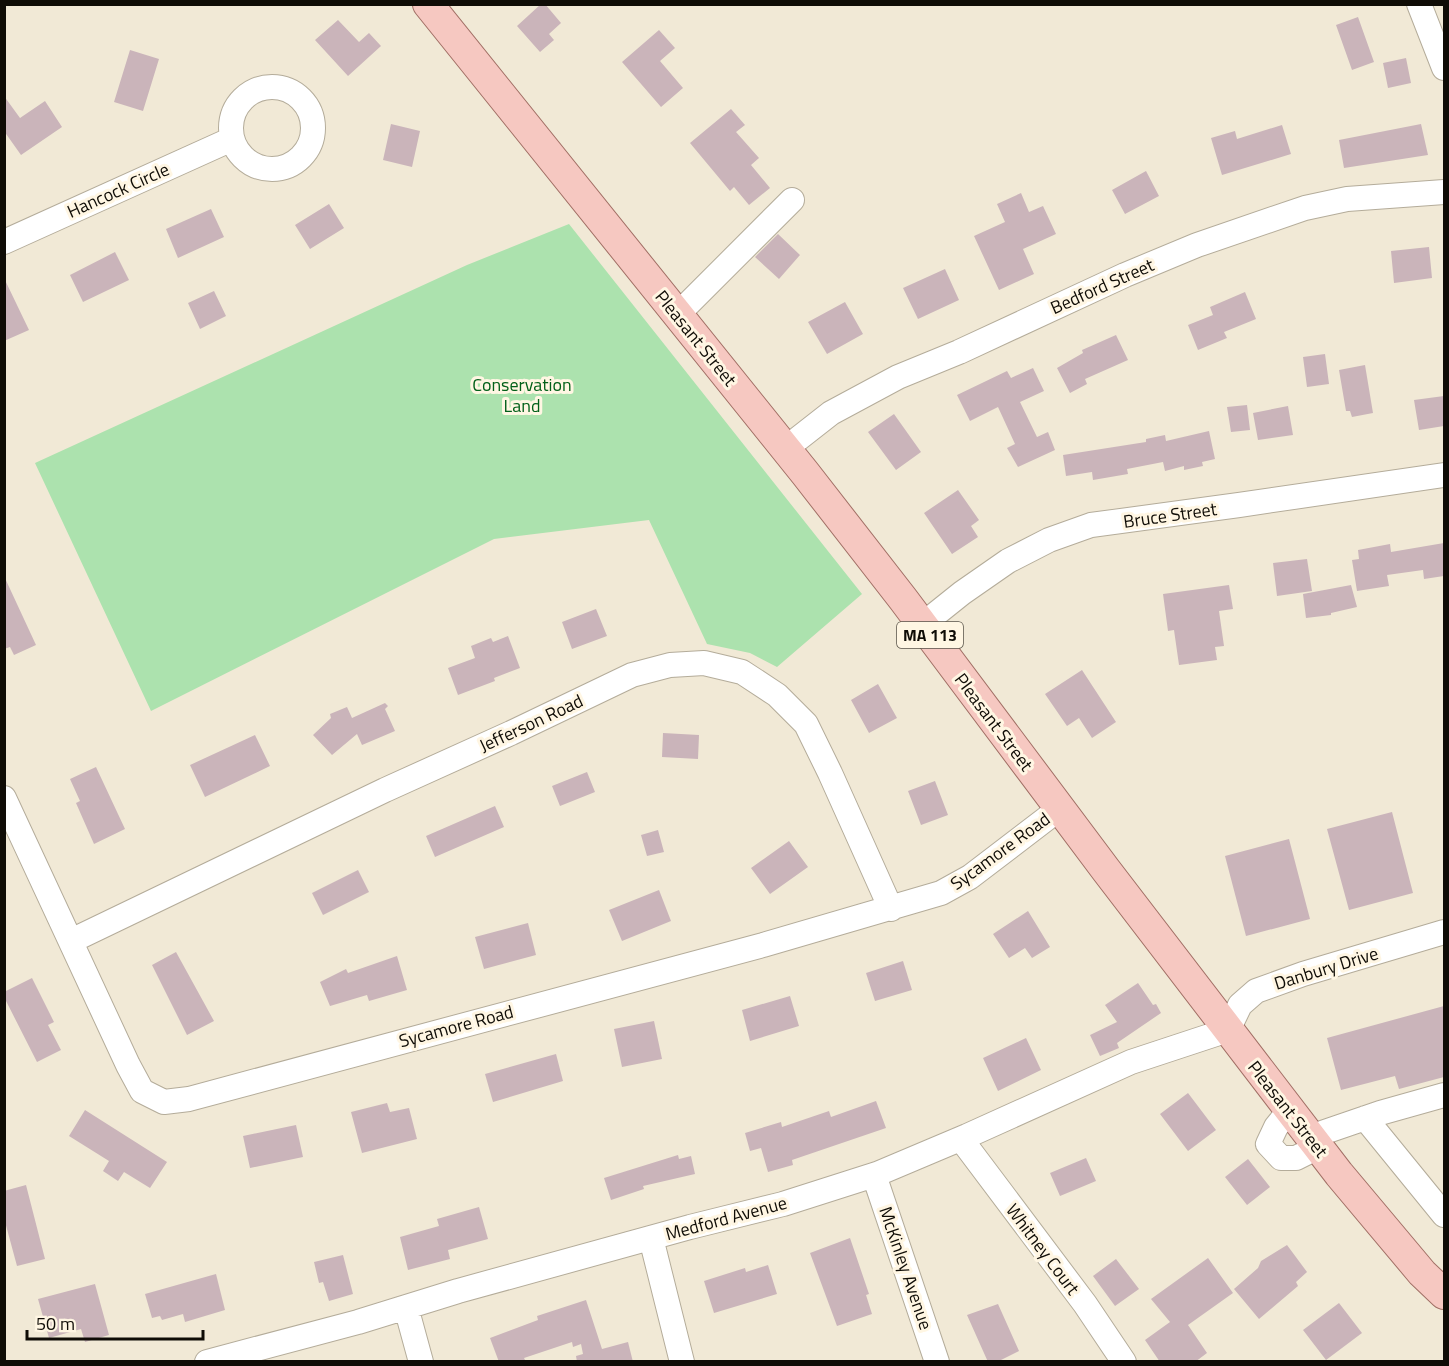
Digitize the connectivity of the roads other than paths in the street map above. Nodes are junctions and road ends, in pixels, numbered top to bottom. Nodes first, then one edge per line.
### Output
1 (428, 4) edge
2 (1419, 4) edge
3 (1444, 68) edge
4 (232, 139) dead end
5 (1444, 192) edge
6 (792, 200) dead end
7 (4, 242) edge
8 (677, 315) junction
9 (785, 449) junction
10 (1444, 475) edge
11 (922, 625) junction
12 (4, 798) edge
13 (1059, 809) junction
14 (891, 909) junction
15 (1444, 932) edge
16 (70, 941) junction
17 (1228, 1030) junction
18 (1444, 1095) edge
19 (1365, 1118) junction
20 (961, 1139) junction
21 (1314, 1142) junction
22 (874, 1175) junction
23 (1444, 1215) edge
24 (651, 1238) junction
25 (1439, 1290) edge
26 (406, 1307) junction
27 (207, 1362) edge
28 (422, 1362) edge
29 (682, 1362) edge
30 (937, 1362) edge
31 (1124, 1362) edge

1 - 8 main road, Pleasant Street / MA 113
2 - 3 street
4 - 7 street, Hancock Circle
5 - 9 street, Bedford Street
6 - 8 street
8 - 9 main road, Pleasant Street / MA 113
9 - 11 main road, Pleasant Street / MA 113
10 - 11 street, Bruce Street
11 - 13 main road, Pleasant Street / MA 113
12 - 16 street, Sycamore Road
13 - 14 street, Sycamore Road
13 - 17 main road, Pleasant Street / MA 113
14 - 16 street, Sycamore Road
14 - 16 street, Jefferson Road
15 - 17 street, Danbury Drive
17 - 20 street, Medford Avenue
17 - 21 main road, Pleasant Street / MA 113
18 - 19 street
19 - 21 street
19 - 23 street
20 - 22 street, Medford Avenue
20 - 31 street, Whitney Court
21 - 25 main road, Pleasant Street / MA 113
22 - 24 street, Medford Avenue
22 - 30 street, McKinley Avenue
24 - 26 street, Medford Avenue
24 - 29 street
26 - 27 street, Medford Avenue
26 - 28 street

